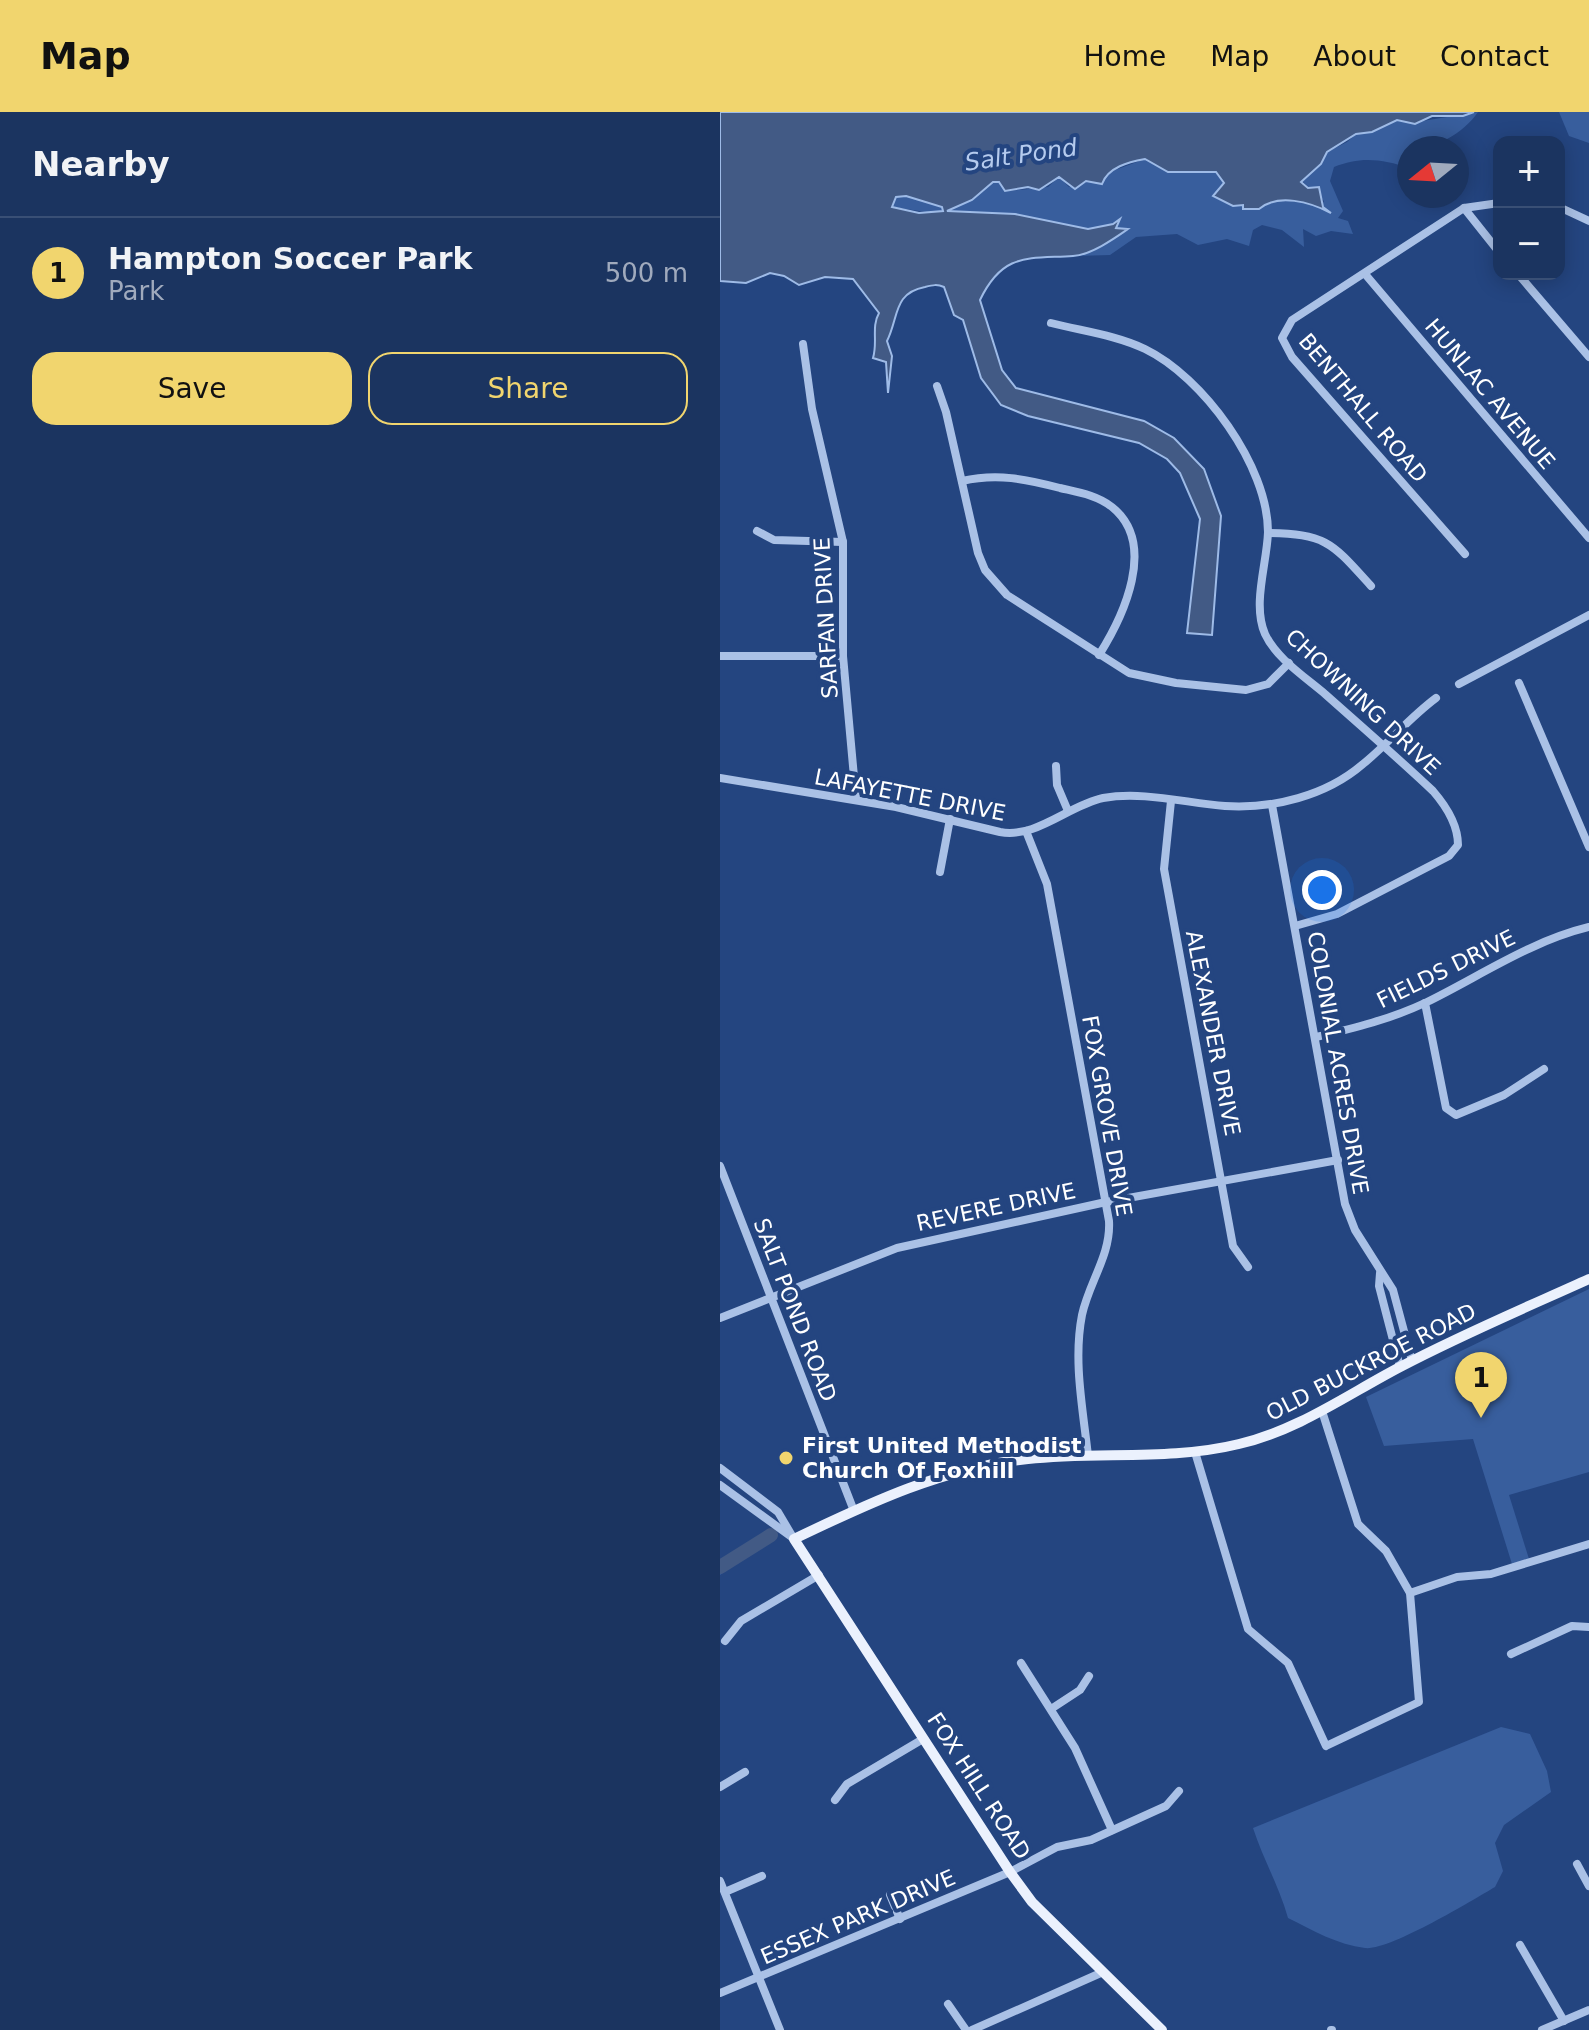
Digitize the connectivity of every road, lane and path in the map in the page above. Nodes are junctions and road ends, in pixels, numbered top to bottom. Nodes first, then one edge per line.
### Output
1 (1493, 204) edge
2 (1469, 207) edge
3 (1464, 208) joint
4 (1561, 208) edge
5 (1589, 221) edge
6 (1493, 244) edge
7 (1365, 274) junction
8 (1523, 280) edge
9 (1051, 323) dead end
10 (803, 344) dead end
11 (1589, 357) edge
12 (937, 386) dead end
13 (962, 481) junction
14 (757, 531) dead end
15 (1268, 533) junction
16 (1589, 538) edge
17 (843, 542) junction
18 (1465, 554) dead end
19 (1371, 586) dead end
20 (1589, 615) edge
21 (1099, 655) junction
22 (720, 656) edge
23 (843, 656) junction
24 (1289, 663) junction
25 (1519, 683) dead end
26 (1459, 684) dead end
27 (1436, 698) dead end
28 (1383, 745) junction
29 (1056, 766) dead end
30 (720, 778) edge
31 (856, 799) junction
32 (1171, 801) junction
33 (1272, 805) junction
34 (1068, 811) junction
35 (950, 819) junction
36 (1026, 831) junction
37 (1589, 847) edge
38 (940, 872) dead end
39 (1295, 926) junction
40 (1589, 927) edge
41 (1425, 1003) junction
42 (1316, 1037) junction
43 (1544, 1069) dead end
44 (1338, 1160) junction
45 (720, 1166) edge
46 (1222, 1180) junction
47 (730, 1192) junction
48 (720, 1195) edge
49 (1106, 1202) junction
50 (1248, 1267) dead end
51 (1380, 1273) junction
52 (1589, 1279) edge
53 (772, 1297) junction
54 (720, 1318) edge
55 (1412, 1361) junction
56 (1400, 1367) junction
57 (1322, 1411) junction
58 (1195, 1452) junction
59 (1088, 1456) junction
60 (720, 1468) edge
61 (720, 1485) edge
62 (854, 1511) junction
63 (794, 1539) junction
64 (1589, 1544) edge
65 (819, 1575) junction
66 (1410, 1593) junction
67 (1589, 1627) edge
68 (725, 1641) dead end
69 (1511, 1654) dead end
70 (1021, 1663) dead end
71 (1089, 1676) dead end
72 (1051, 1709) junction
73 (923, 1739) junction
74 (745, 1772) dead end
75 (720, 1787) edge
76 (1179, 1791) dead end
77 (835, 1800) dead end
78 (1112, 1830) junction
79 (1577, 1864) dead end
80 (1010, 1872) junction
81 (762, 1876) dead end
82 (720, 1881) edge
83 (1589, 1886) edge
84 (725, 1892) junction
85 (890, 1895) dead end
86 (900, 1919) junction
87 (1520, 1945) dead end
88 (1103, 1972) junction
89 (760, 1977) junction
90 (720, 1993) edge
91 (948, 2004) dead end
92 (1589, 2010) edge
93 (1564, 2021) junction
94 (780, 2030) edge
95 (969, 2030) edge
96 (1162, 2030) edge
97 (1542, 2030) edge

1 - 2 street, BENTHALL ROAD
3 - 6 street
3 - 7 street, BENTHALL ROAD
4 - 5 street
7 - 16 street, HUNLAC AVENUE
7 - 18 street, BENTHALL ROAD
8 - 11 street
9 - 15 street, CHOWNING DRIVE
10 - 17 street, SARFAN DRIVE
12 - 13 street
13 - 21 street
13 - 21 street
14 - 17 street
15 - 19 street
15 - 24 street, CHOWNING DRIVE
17 - 23 street, SARFAN DRIVE
20 - 26 street
21 - 24 street
22 - 23 street
23 - 31 street, SARFAN DRIVE
24 - 28 street, CHOWNING DRIVE
25 - 37 street
27 - 28 street, LAFAYETTE DRIVE
28 - 33 street, LAFAYETTE DRIVE
28 - 39 street, CHOWNING DRIVE
29 - 34 street
30 - 31 street, LAFAYETTE DRIVE
31 - 35 street, LAFAYETTE DRIVE
32 - 33 street, LAFAYETTE DRIVE
32 - 34 street, LAFAYETTE DRIVE
32 - 46 street, ALEXANDER DRIVE
33 - 39 street, COLONIAL ACRES DRIVE
34 - 36 street, LAFAYETTE DRIVE
35 - 36 street, LAFAYETTE DRIVE
35 - 38 street
36 - 49 street, FOX GROVE DRIVE
39 - 42 street, COLONIAL ACRES DRIVE
40 - 41 street, FIELDS DRIVE
41 - 42 street, FIELDS DRIVE
41 - 43 street
42 - 44 street, COLONIAL ACRES DRIVE
44 - 46 street, REVERE DRIVE
44 - 51 street, COLONIAL ACRES DRIVE
45 - 47 street, SALT POND ROAD
46 - 49 street, REVERE DRIVE
46 - 50 street, ALEXANDER DRIVE
47 - 48 street
47 - 53 street, SALT POND ROAD
49 - 53 street, REVERE DRIVE
49 - 59 street, FOX GROVE DRIVE
51 - 55 street, COLONIAL ACRES DRIVE
51 - 56 street, COLONIAL ACRES DRIVE
52 - 55 main road, OLD BUCKROE ROAD
53 - 54 street, REVERE DRIVE
53 - 62 street, SALT POND ROAD
55 - 56 main road, OLD BUCKROE ROAD
56 - 57 main road, OLD BUCKROE ROAD
57 - 58 main road, OLD BUCKROE ROAD
57 - 66 street
58 - 59 main road, OLD BUCKROE ROAD
58 - 66 street
59 - 62 main road, OLD BUCKROE ROAD
60 - 63 street
61 - 63 street
62 - 63 main road, OLD BUCKROE ROAD
63 - 65 main road, FOX HILL ROAD
64 - 66 street
65 - 68 street
65 - 73 main road, FOX HILL ROAD
67 - 69 street
70 - 72 street
71 - 72 street
72 - 78 street
73 - 77 street
73 - 80 main road, FOX HILL ROAD
74 - 75 street
76 - 78 street, ESSEX PARK DRIVE
78 - 80 street, ESSEX PARK DRIVE
79 - 83 street
80 - 86 street, ESSEX PARK DRIVE
80 - 88 main road, FOX HILL ROAD
81 - 84 street
82 - 84 street
84 - 89 street
85 - 86 street
86 - 89 street, ESSEX PARK DRIVE
87 - 93 street
88 - 95 street
88 - 96 main road, FOX HILL ROAD
89 - 90 street, ESSEX PARK DRIVE
89 - 94 street
91 - 95 street
92 - 93 street
93 - 97 street

